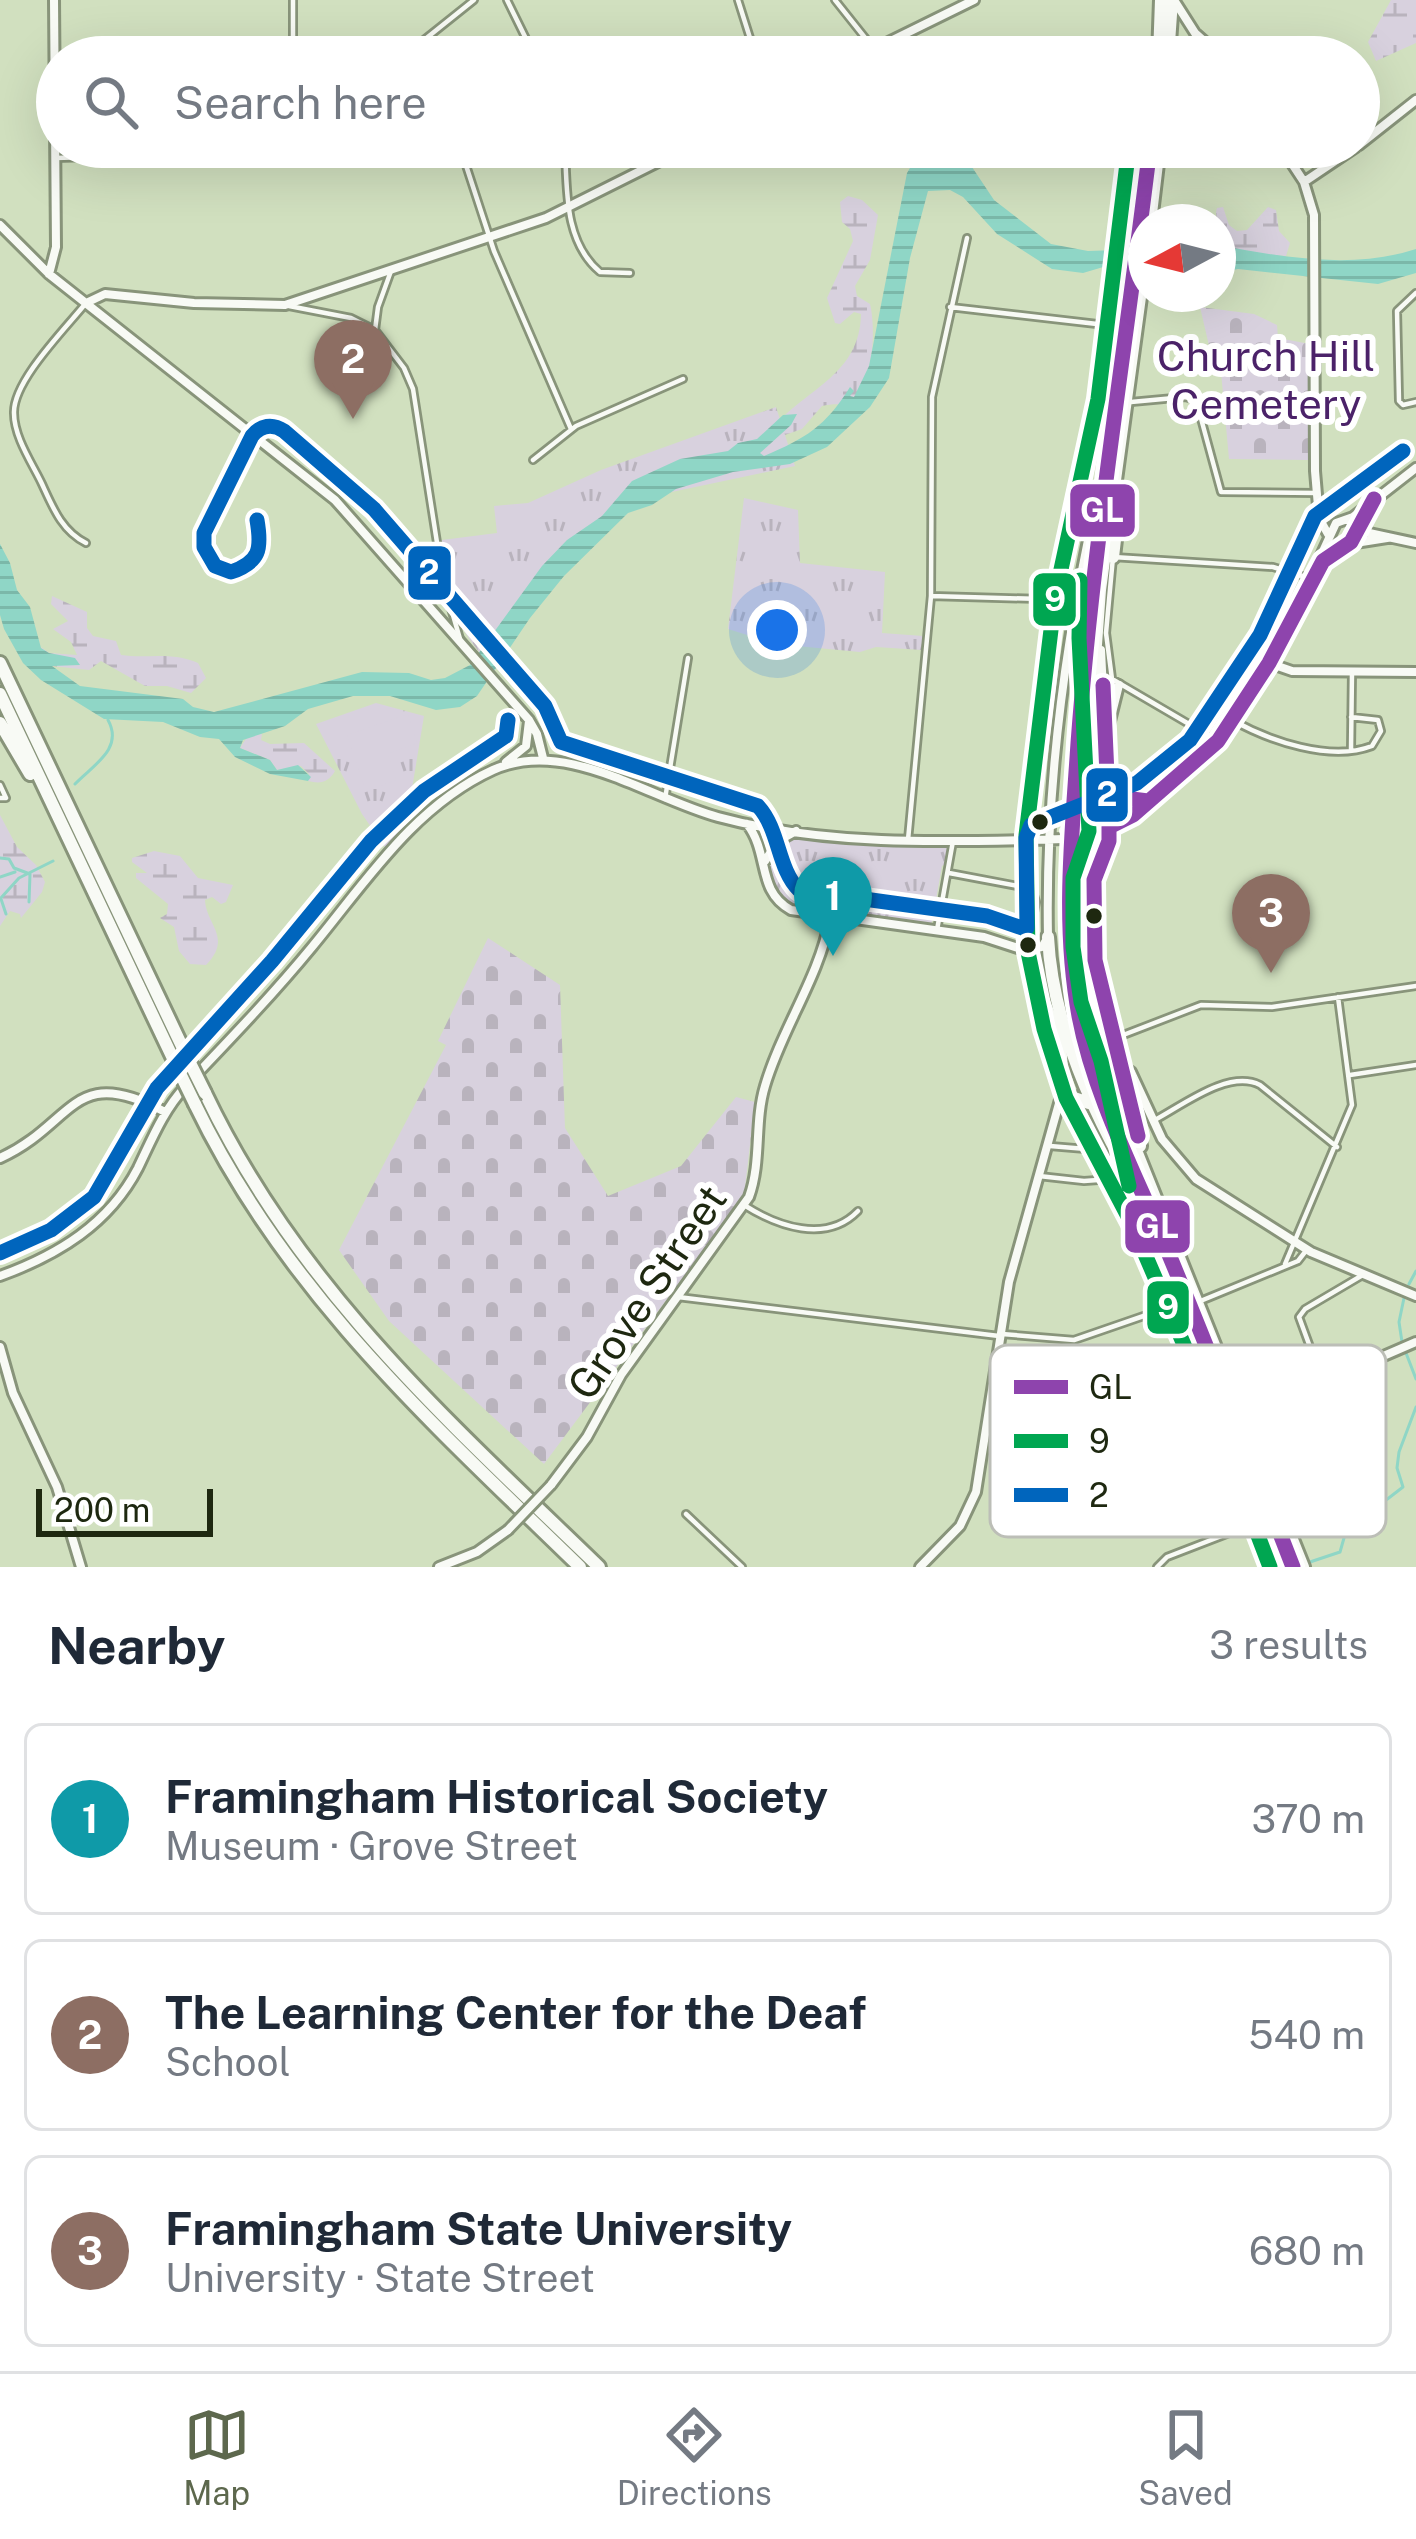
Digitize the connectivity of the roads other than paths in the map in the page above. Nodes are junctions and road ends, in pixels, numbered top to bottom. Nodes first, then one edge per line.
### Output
1 (54, 0) edge
2 (293, 0) edge
3 (474, 0) edge
4 (507, 0) edge
5 (738, 0) edge
6 (835, 0) edge
7 (974, 0) edge
8 (1161, 0) edge
9 (1173, 0) edge
10 (1195, 33) junction
11 (54, 36) edge
12 (293, 36) edge
13 (432, 36) edge
14 (525, 36) edge
15 (749, 36) edge
16 (864, 36) edge
17 (901, 36) edge
18 (1164, 36) edge
19 (1168, 36) edge
20 (1185, 36) edge
21 (1198, 36) edge
22 (1416, 100) edge
23 (1380, 129) edge
24 (54, 168) edge
25 (467, 168) edge
26 (566, 168) edge
27 (648, 168) edge
28 (1151, 168) edge
29 (1154, 168) edge
30 (1295, 168) edge
31 (1325, 168) edge
32 (1304, 182) junction
33 (1145, 204) edge
34 (1151, 204) edge
35 (567, 210) junction
36 (0, 225) edge
37 (489, 238) junction
38 (967, 238) dead end
39 (392, 271) junction
40 (630, 273) dead end
41 (49, 274) junction
42 (1416, 293) edge
43 (86, 303) junction
44 (285, 305) junction
45 (950, 307) junction
46 (1131, 312) edge
47 (1135, 312) edge
48 (1128, 328) junction
49 (375, 330) junction
50 (683, 379) dead end
51 (1124, 402) junction
52 (1416, 402) edge
53 (571, 430) junction
54 (1122, 444) junction
55 (533, 460) dead end
56 (1416, 468) edge
57 (1317, 493) junction
58 (1374, 499) junction
59 (1318, 505) junction
60 (1342, 521) junction
61 (1357, 528) junction
62 (1327, 537) junction
63 (1387, 538) junction
64 (86, 543) dead end
65 (1416, 543) edge
66 (1349, 544) junction
67 (1334, 552) junction
68 (1113, 557) junction
69 (1312, 579) junction
70 (443, 581) junction
71 (1100, 590) junction
72 (931, 596) junction
73 (447, 597) junction
74 (1076, 600) junction
75 (426, 603) junction
76 (434, 613) junction
77 (462, 644) junction
78 (688, 658) dead end
79 (0, 663) edge
80 (1269, 663) junction
81 (1352, 672) junction
82 (1416, 673) edge
83 (1119, 685) junction
84 (0, 694) edge
85 (1351, 717) junction
86 (529, 720) junction
87 (1232, 720) junction
88 (0, 723) edge
89 (1218, 741) junction
90 (1106, 742) junction
91 (1351, 750) junction
92 (543, 758) junction
93 (499, 768) junction
94 (1108, 775) junction
95 (0, 785) edge
96 (1109, 794) junction
97 (3, 798) edge
98 (665, 799) junction
99 (1148, 801) junction
100 (1052, 802) junction
101 (746, 823) junction
102 (1109, 823) junction
103 (1092, 824) junction
104 (798, 830) junction
105 (1047, 838) junction
106 (908, 841) junction
107 (953, 841) junction
108 (83, 868) junction
109 (764, 868) junction
110 (950, 873) junction
111 (830, 919) junction
112 (937, 932) junction
113 (1048, 937) junction
114 (1027, 951) junction
115 (1416, 986) edge
116 (1338, 998) junction
117 (1112, 1039) junction
118 (183, 1064) junction
119 (1416, 1065) edge
120 (1124, 1067) junction
121 (1349, 1075) junction
122 (1063, 1094) junction
123 (200, 1099) junction
124 (1092, 1106) junction
125 (165, 1112) junction
126 (1153, 1121) junction
127 (1050, 1145) junction
128 (1336, 1147) junction
129 (0, 1158) edge
130 (1039, 1176) junction
131 (1150, 1188) junction
132 (744, 1205) junction
133 (858, 1211) dead end
134 (1151, 1215) junction
135 (1297, 1244) junction
136 (1306, 1250) junction
137 (1286, 1264) junction
138 (1363, 1273) junction
139 (0, 1276) edge
140 (1416, 1296) edge
141 (678, 1297) junction
142 (1192, 1302) junction
143 (999, 1335) junction
144 (1416, 1342) edge
145 (998, 1345) edge
146 (1208, 1345) edge
147 (1212, 1345) edge
148 (1310, 1345) edge
149 (0, 1347) edge
150 (1386, 1355) edge
151 (990, 1396) edge
152 (686, 1514) dead end
153 (1219, 1537) edge
154 (1291, 1537) edge
155 (1291, 1562) edge
156 (922, 1566) edge
157 (81, 1567) edge
158 (439, 1567) edge
159 (580, 1567) edge
160 (599, 1567) edge
161 (742, 1567) edge
162 (1157, 1567) edge
163 (1274, 1567) edge
164 (1303, 1567) edge

1 - 11 main road
2 - 12 street
3 - 13 street
4 - 14 street
5 - 15 street
6 - 16 street
7 - 17 main road
8 - 18 highway
9 - 10 main road
9 - 19 highway
10 - 20 main road
10 - 21 main road
22 - 23 main road
24 - 41 main road
25 - 37 street
26 - 35 street
27 - 35 main road
28 - 33 highway
29 - 34 highway
30 - 32 main road
31 - 32 main road
32 - 57 main road
35 - 37 main road
35 - 40 street
36 - 41 main road
37 - 39 main road
37 - 53 street
38 - 45 street
39 - 44 main road
39 - 49 street
41 - 43 main road
42 - 52 street
43 - 44 main road
43 - 64 street
43 - 75 main road
44 - 49 street
45 - 48 street
45 - 72 street
46 - 48 highway
47 - 51 highway
48 - 51 highway
49 - 70 street
50 - 53 street
51 - 54 highway
51 - 57 street
51 - 74 main road
51 - 134 highway
53 - 55 street
54 - 68 highway
54 - 71 highway
56 - 58 main road
57 - 59 main road
58 - 60 main road
58 - 61 main road
59 - 60 main road
59 - 62 main road
60 - 61 main road
60 - 62 main road
61 - 63 main road
61 - 66 main road
62 - 67 main road
62 - 69 main road
63 - 65 main road
63 - 66 main road
66 - 67 main road
67 - 69 main road
68 - 69 street
68 - 83 street
69 - 80 main road
70 - 73 street
70 - 75 street
71 - 90 main road
71 - 131 highway
72 - 74 street
72 - 106 street
73 - 76 street
73 - 77 street
74 - 100 main road
75 - 76 main road
76 - 77 main road
77 - 86 main road
78 - 98 street
79 - 118 highway
80 - 81 main road
80 - 87 main road
81 - 82 main road
81 - 85 street
83 - 89 street
83 - 90 main road
84 - 108 highway
85 - 91 street
85 - 91 street
86 - 92 main road
86 - 93 main road
87 - 89 main road
87 - 91 street
88 - 108 highway
89 - 99 main road
90 - 94 main road
92 - 93 main road
92 - 98 main road
93 - 125 main road
94 - 96 main road
94 - 99 main road
95 - 97 street
96 - 102 main road
96 - 103 main road
98 - 101 main road
99 - 102 main road
100 - 103 main road, bridge
100 - 105 main road
101 - 104 main road
101 - 109 main road
102 - 103 main road
102 - 117 main road
103 - 105 main road, bridge
104 - 106 main road
104 - 109 main road
105 - 107 main road
105 - 113 main road
106 - 107 main road
107 - 110 street
108 - 118 highway
109 - 111 main road
110 - 112 street
110 - 114 street
111 - 112 main road
111 - 132 main road, Grove Street
112 - 114 main road
113 - 114 main road
113 - 124 highway
114 - 122 main road
115 - 116 street
116 - 117 street
116 - 121 street
117 - 120 main road
118 - 123 highway, bridge
119 - 121 street
120 - 126 main road
120 - 131 highway
121 - 128 street
122 - 124 highway
122 - 127 main road
123 - 159 highway
123 - 160 highway
124 - 134 highway
125 - 129 main road
125 - 139 main road
126 - 128 street
126 - 135 main road
127 - 130 main road
127 - 130 street
128 - 135 street
130 - 143 main road
131 - 142 highway
132 - 133 street
132 - 141 main road, Grove Street
134 - 142 highway
135 - 136 main road
135 - 137 street
136 - 137 street
136 - 138 main road
137 - 142 street
138 - 140 main road
138 - 148 street
141 - 143 street
141 - 158 main road, Grove Street, bridge
142 - 143 street
142 - 146 highway
142 - 147 highway
143 - 145 main road
144 - 150 main road
149 - 157 main road
151 - 156 main road
152 - 161 street
153 - 162 street
154 - 164 highway
155 - 163 street

